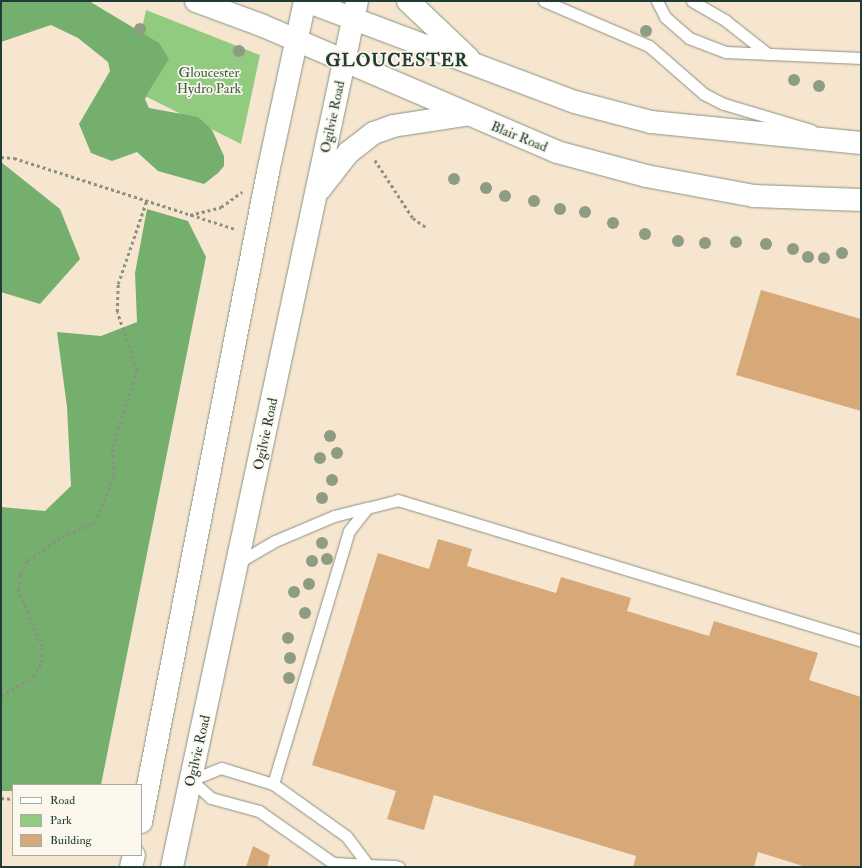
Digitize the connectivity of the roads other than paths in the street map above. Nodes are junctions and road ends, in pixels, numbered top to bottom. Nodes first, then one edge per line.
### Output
1 (196, 1) edge
2 (306, 1) edge
3 (408, 1) edge
4 (544, 1) edge
5 (657, 1) edge
6 (692, 1) edge
7 (355, 10) edge
8 (296, 41) junction
9 (768, 54) junction
10 (861, 58) edge
11 (345, 64) junction
12 (480, 68) junction
13 (467, 115) junction
14 (854, 142) edge
15 (317, 193) junction
16 (861, 200) edge
17 (367, 508) junction
18 (240, 562) junction
19 (861, 641) edge
20 (191, 780) junction
21 (273, 784) junction
22 (142, 817) edge
23 (134, 856) edge
24 (368, 865) junction
25 (132, 867) edge
26 (172, 867) edge
27 (399, 867) edge

1 - 8 main road, Blair Road
2 - 7 main road
2 - 8 main road
3 - 12 main road
4 - 14 lane
5 - 9 lane
6 - 9 lane
7 - 11 main road, Ogilvie Road
7 - 12 main road
8 - 11 main road, Blair Road
8 - 22 main road
9 - 10 lane
11 - 13 main road, Blair Road
11 - 15 main road, Ogilvie Road
12 - 14 main road
13 - 15 main road
13 - 16 main road, Blair Road
15 - 18 main road, Ogilvie Road
17 - 18 lane
17 - 19 lane
17 - 21 lane
18 - 20 main road, Ogilvie Road
20 - 21 lane
20 - 24 lane
20 - 26 main road, Ogilvie Road
21 - 24 lane
23 - 25 main road
24 - 27 lane

